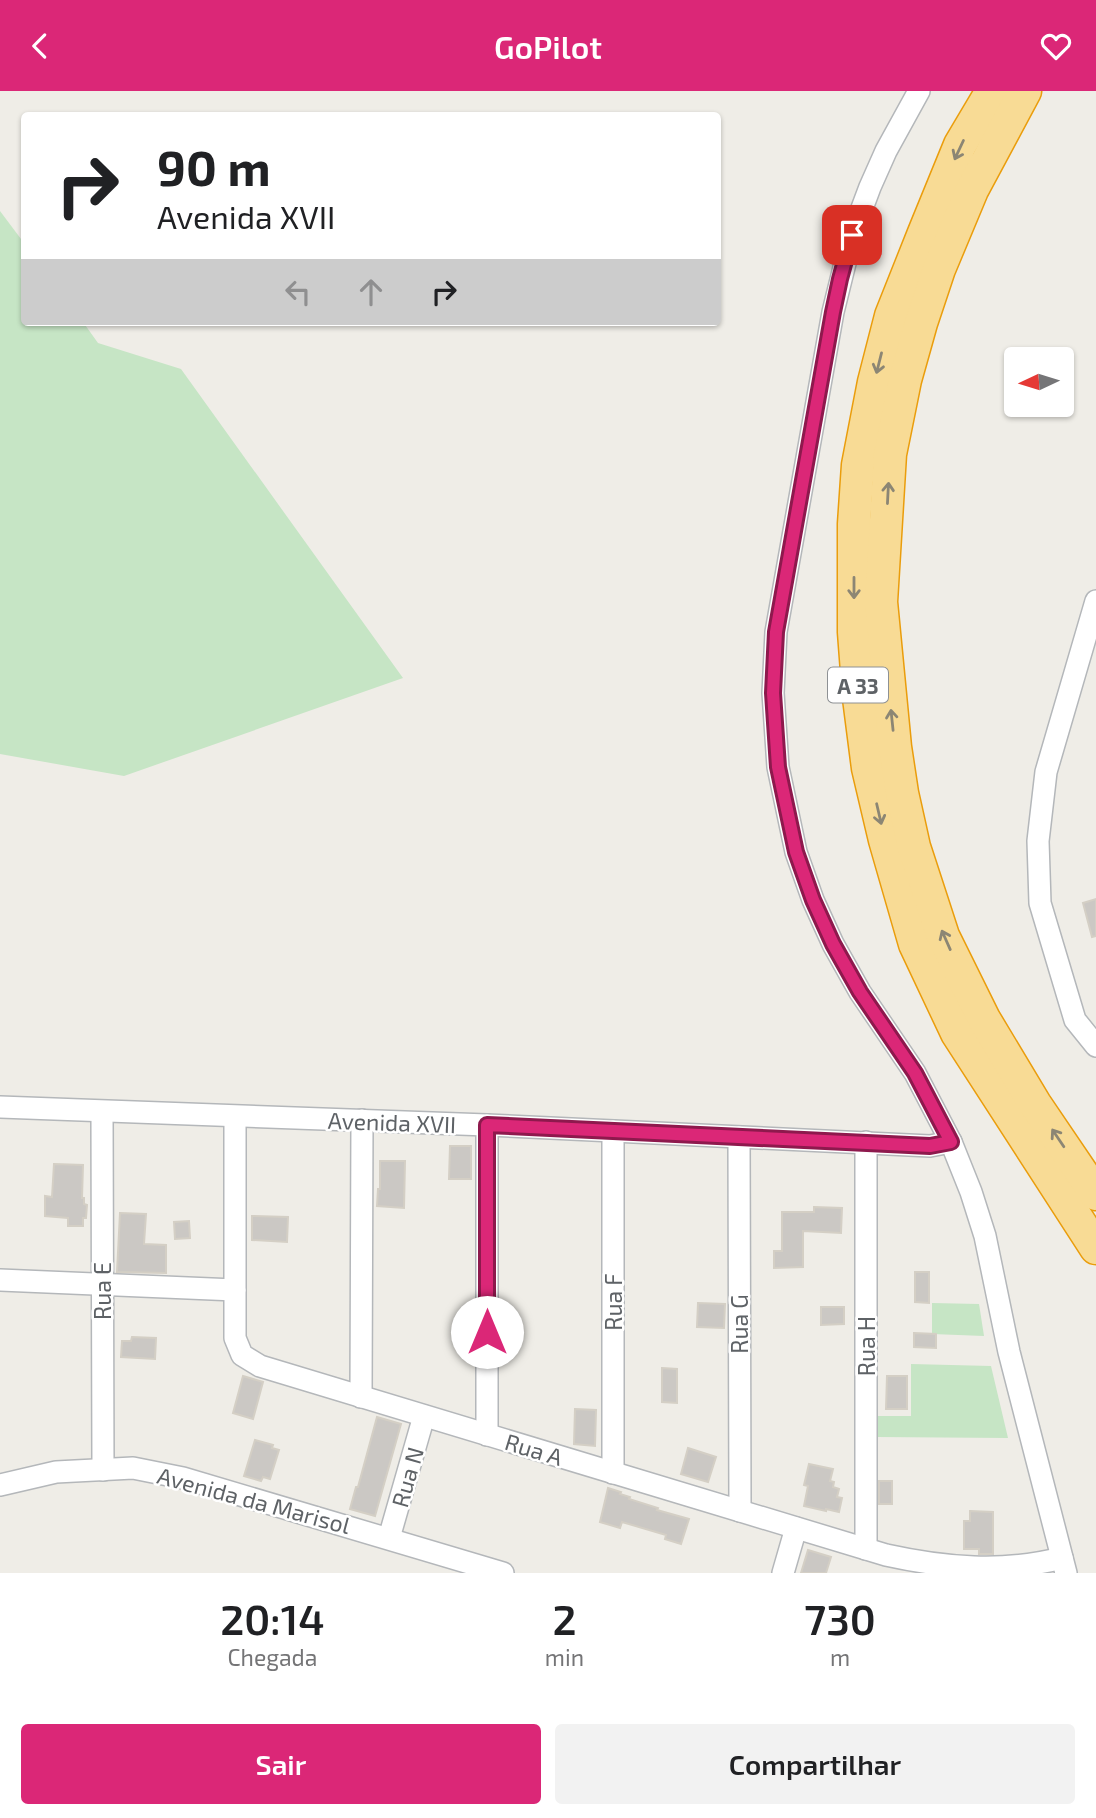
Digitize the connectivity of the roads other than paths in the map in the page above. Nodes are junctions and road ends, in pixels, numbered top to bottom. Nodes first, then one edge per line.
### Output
1 (919, 91) edge
2 (992, 91) edge
3 (1025, 91) edge
4 (1096, 601) edge
5 (1096, 1046) edge
6 (0, 1107) edge
7 (102, 1112) junction
8 (235, 1117) junction
9 (362, 1120) junction
10 (487, 1125) junction
11 (613, 1131) junction
12 (739, 1137) junction
13 (866, 1142) junction
14 (951, 1142) junction
15 (1096, 1194) edge
16 (1096, 1248) edge
17 (0, 1280) edge
18 (102, 1285) junction
19 (235, 1290) junction
20 (362, 1397) junction
21 (424, 1416) junction
22 (487, 1435) junction
23 (103, 1470) junction
24 (613, 1473) junction
25 (0, 1485) edge
26 (740, 1511) junction
27 (796, 1528) junction
28 (389, 1538) junction
29 (866, 1549) junction
30 (1064, 1566) edge
31 (503, 1573) edge
32 (783, 1573) edge

1 - 14 street
2 -> 16 highway, A 33
15 -> 3 highway, A 33
4 - 5 street
6 - 7 street, Avenida XVII
7 - 8 street, Avenida XVII
7 - 18 street, Rua E
8 - 9 street, Avenida XVII
8 - 19 street, Rua A
9 - 10 street, Avenida XVII
9 - 20 street
10 - 11 street, Avenida XVII
10 - 22 street
11 - 12 street, Avenida XVII
11 - 24 street, Rua F
12 - 13 street, Avenida XVII
12 - 26 street, Rua G
13 - 14 street, Avenida XVII
13 - 29 street, Rua H
14 - 30 street
17 - 18 street
18 - 19 street
18 - 23 street, Rua E
19 - 20 street, Rua A
20 - 21 street, Rua A
21 - 22 street, Rua A
21 - 28 street, Rua N
22 - 24 street, Rua A
23 - 25 street, Avenida da Marisol
23 - 28 street, Avenida da Marisol
24 - 26 street, Rua A
26 - 27 street, Rua A
27 - 29 street, Rua A
27 - 32 street
28 - 31 street, Avenida da Marisol
29 - 30 street, Rua A

